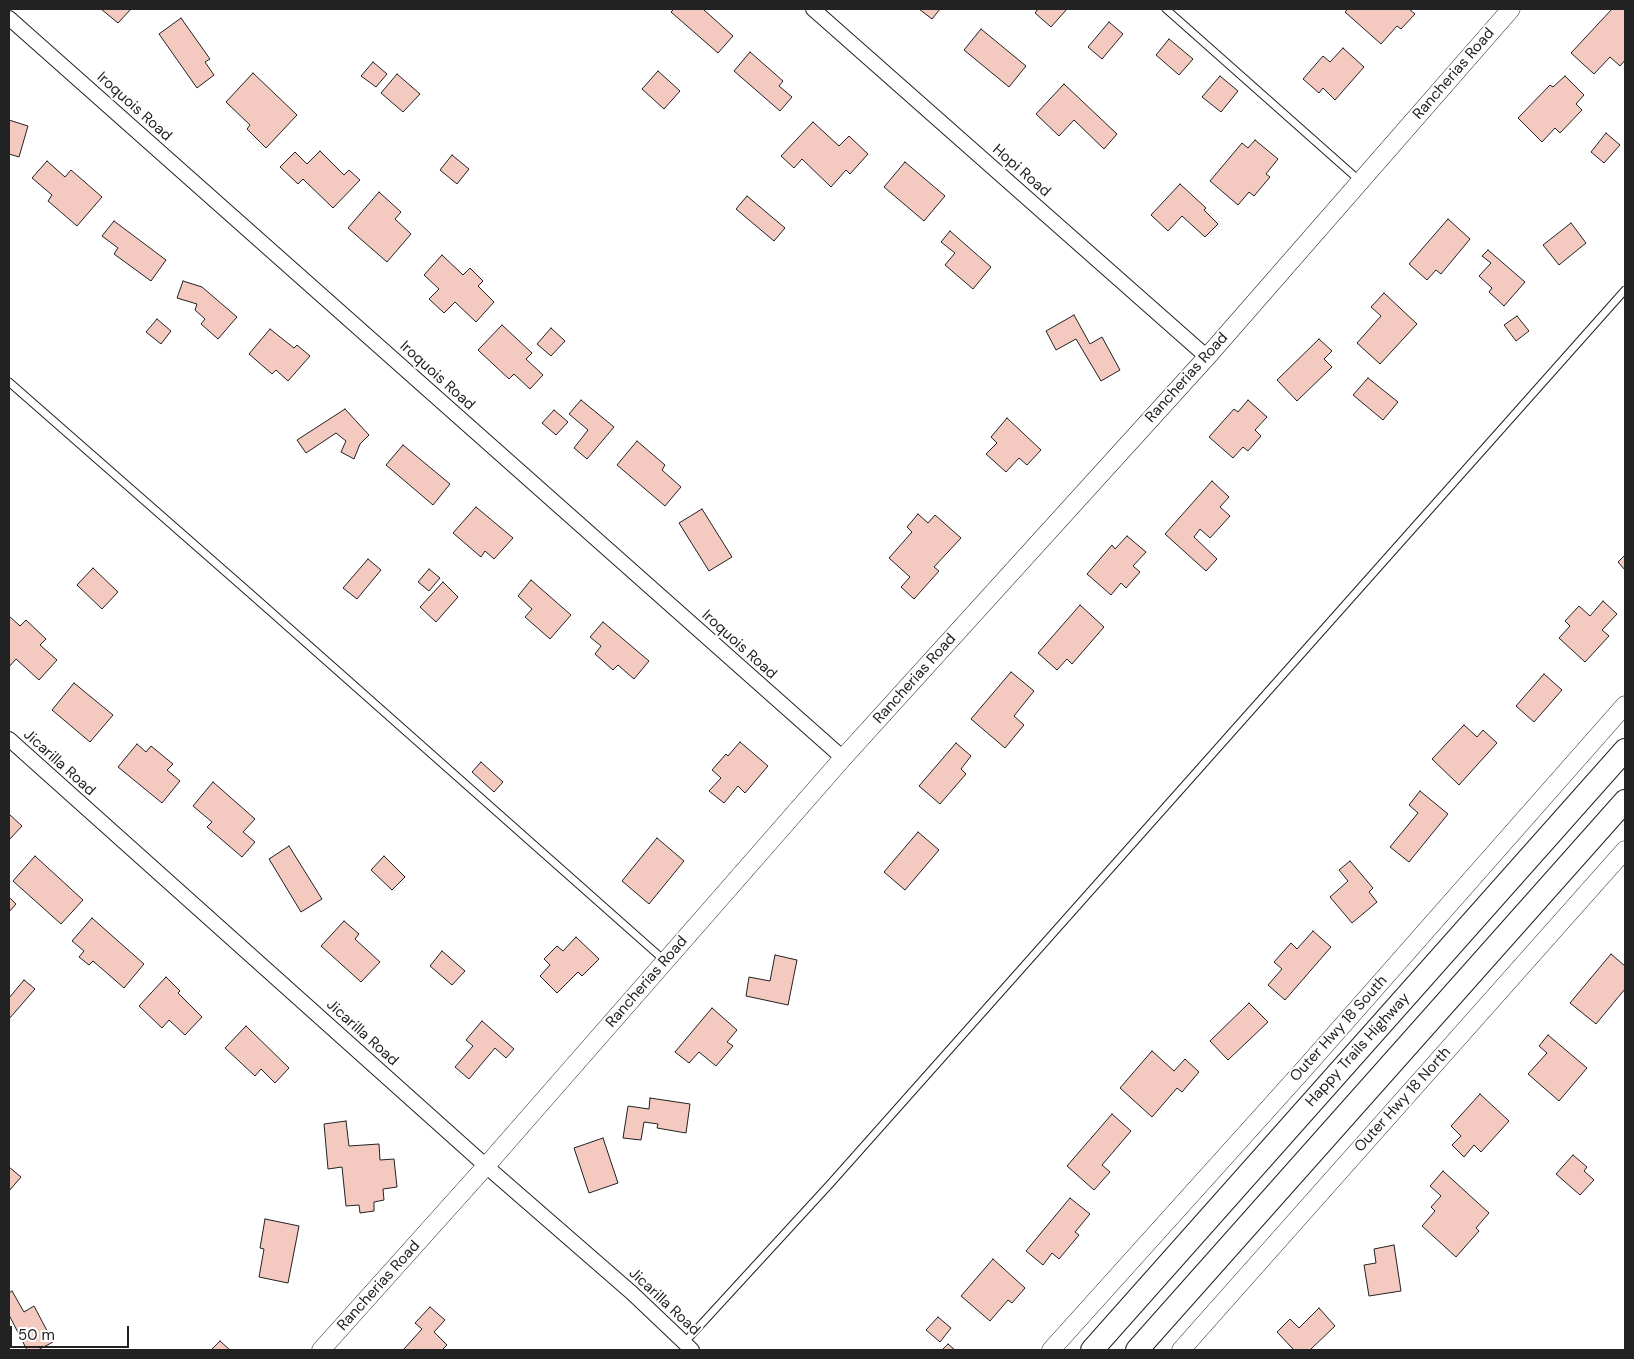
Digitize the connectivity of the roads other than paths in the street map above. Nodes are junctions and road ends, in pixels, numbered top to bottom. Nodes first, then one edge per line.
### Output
1 (813, 9) edge
2 (1166, 9) edge
3 (1511, 9) edge
4 (9, 18) edge
5 (1360, 182) junction
6 (1625, 290) edge
7 (1207, 357) junction
8 (9, 382) edge
9 (1625, 705) edge
10 (9, 740) edge
11 (1625, 750) edge
12 (843, 758) junction
13 (1625, 802) edge
14 (1625, 850) edge
15 (665, 961) junction
16 (486, 1166) junction
17 (688, 1346) edge
18 (321, 1350) edge
19 (1052, 1350) edge
20 (1092, 1350) edge
21 (1137, 1350) edge
22 (1181, 1350) edge

1 - 7 street, Hopi Road
2 - 5 lane
3 - 5 street, Rancherias Road
4 - 12 street, Iroquois Road
5 - 7 street, Rancherias Road
6 - 17 lane
7 - 12 street, Rancherias Road
8 - 15 lane
9 - 19 street, Outer Hwy 18 South
10 - 16 street, Jicarilla Road
11 - 20 main road, Happy Trails Highway
12 - 15 street, Rancherias Road
13 - 21 main road
14 - 22 street, Outer Hwy 18 North
15 - 16 street, Rancherias Road
16 - 17 street, Jicarilla Road
16 - 18 street, Rancherias Road

